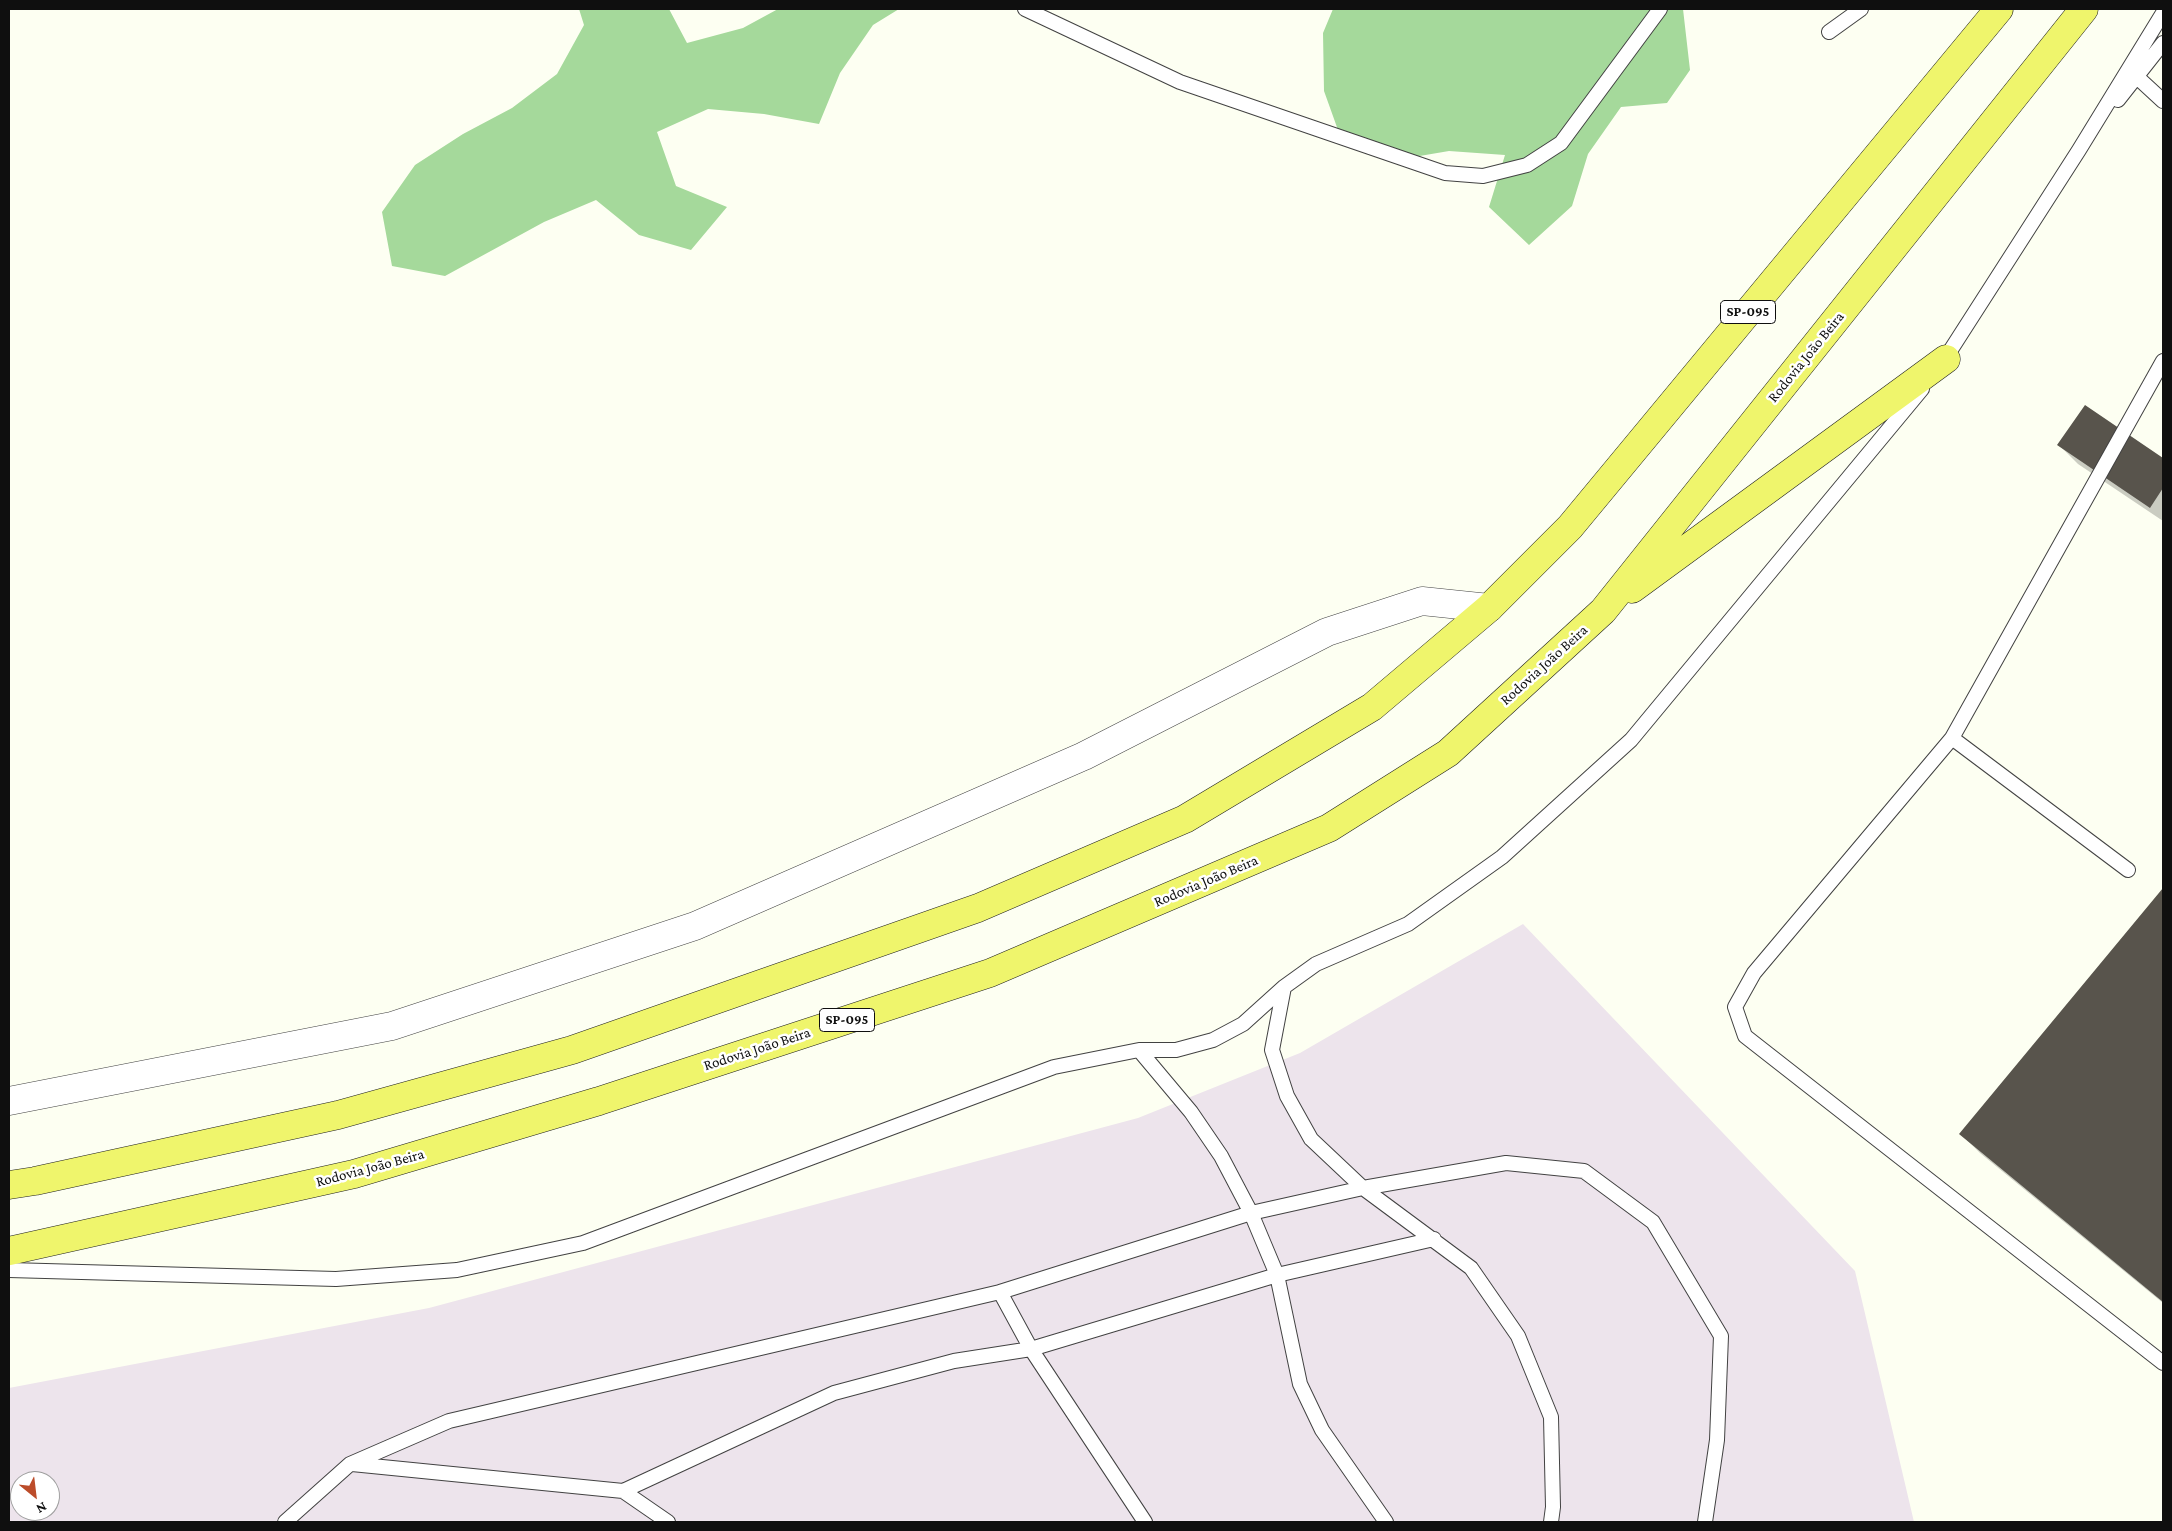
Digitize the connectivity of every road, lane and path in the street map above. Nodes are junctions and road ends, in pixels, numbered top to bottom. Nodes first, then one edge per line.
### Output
1 (1026, 9) edge
2 (1660, 9) edge
3 (1861, 9) edge
4 (1999, 9) edge
5 (2084, 9) edge
6 (2163, 13) edge
7 (1828, 32) dead end
8 (2163, 43) edge
9 (2137, 77) junction
10 (2163, 101) edge
11 (2079, 150) junction
12 (1946, 359) junction
13 (2163, 361) edge
14 (1489, 608) junction
15 (1603, 611) junction
16 (1952, 738) junction
17 (2128, 870) dead end
18 (1284, 987) junction
19 (1139, 1050) junction
20 (9, 1101) edge
21 (9, 1185) edge
22 (1363, 1188) junction
23 (1251, 1213) junction
24 (1434, 1239) junction
25 (9, 1251) edge
26 (9, 1270) edge
27 (1277, 1275) junction
28 (1000, 1292) junction
29 (1032, 1349) junction
30 (2163, 1363) edge
31 (350, 1464) junction
32 (623, 1491) junction
33 (285, 1522) edge
34 (668, 1522) edge
35 (1145, 1522) edge
36 (1386, 1522) edge
37 (1551, 1522) edge
38 (1705, 1522) edge

1 - 2 lane
3 - 7 lane
4 - 14 main road, SP-095
5 - 15 main road, Rodovia João Beira / SP-095
6 - 11 lane
8 - 9 lane
9 - 10 lane
9 - 11 lane
11 - 12 lane
12 - 15 main road
12 - 18 lane
13 - 16 lane
14 - 20 street
14 - 21 main road, SP-095
15 - 25 main road, Rodovia João Beira / SP-095
16 - 17 lane
16 - 30 lane
18 - 19 lane
18 - 22 lane
19 - 23 lane
19 - 26 lane
22 - 23 lane
22 - 24 lane
22 - 38 lane
23 - 27 lane
23 - 28 lane
24 - 27 lane
24 - 37 lane
27 - 29 lane
27 - 36 lane
28 - 29 lane
28 - 31 lane
29 - 32 lane
29 - 35 lane
31 - 32 lane
31 - 33 lane
32 - 34 lane

